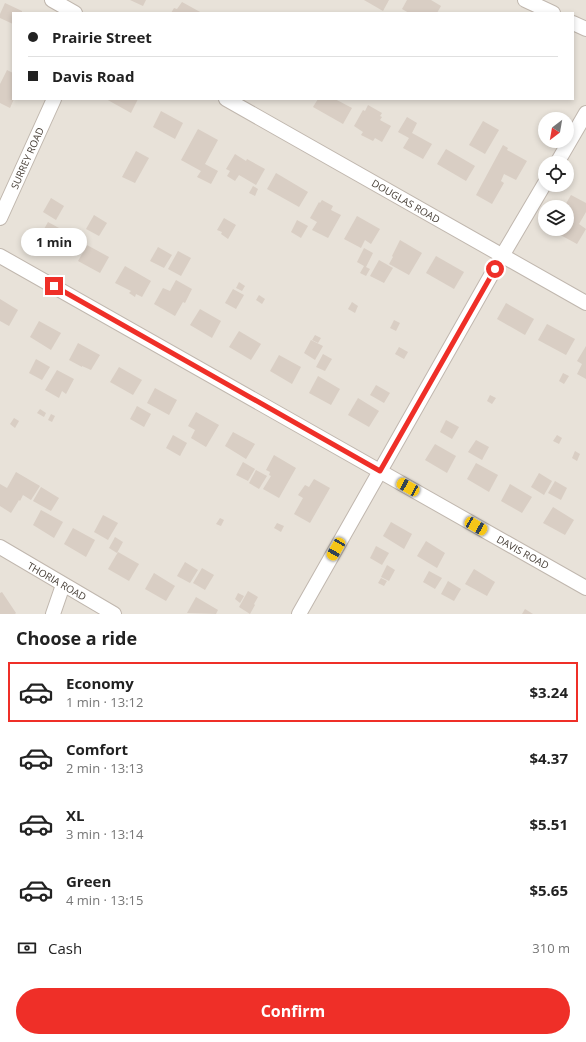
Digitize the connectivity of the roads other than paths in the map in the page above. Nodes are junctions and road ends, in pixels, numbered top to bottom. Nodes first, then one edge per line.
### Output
1 (52, 0) edge
2 (525, 0) edge
3 (73, 12) edge
4 (551, 12) edge
5 (574, 23) edge
6 (586, 29) edge
7 (54, 100) edge
8 (228, 100) edge
9 (586, 113) edge
10 (561, 156) edge
11 (540, 192) edge
12 (0, 218) edge
13 (0, 256) edge
14 (502, 256) junction
15 (586, 303) edge
16 (380, 471) junction
17 (0, 548) edge
18 (63, 585) junction
19 (586, 588) edge
20 (52, 614) edge
21 (114, 614) edge
22 (298, 614) edge

1 - 3 street
2 - 4 street
5 - 6 street
7 - 12 street, SURREY ROAD
8 - 14 street, DOUGLAS ROAD
9 - 10 street
11 - 14 street
13 - 16 street, DAVIS ROAD
14 - 15 street, DOUGLAS ROAD
14 - 16 street
16 - 19 street, DAVIS ROAD
16 - 22 street
17 - 18 street, THORIA ROAD
18 - 20 street
18 - 21 street, THORIA ROAD

